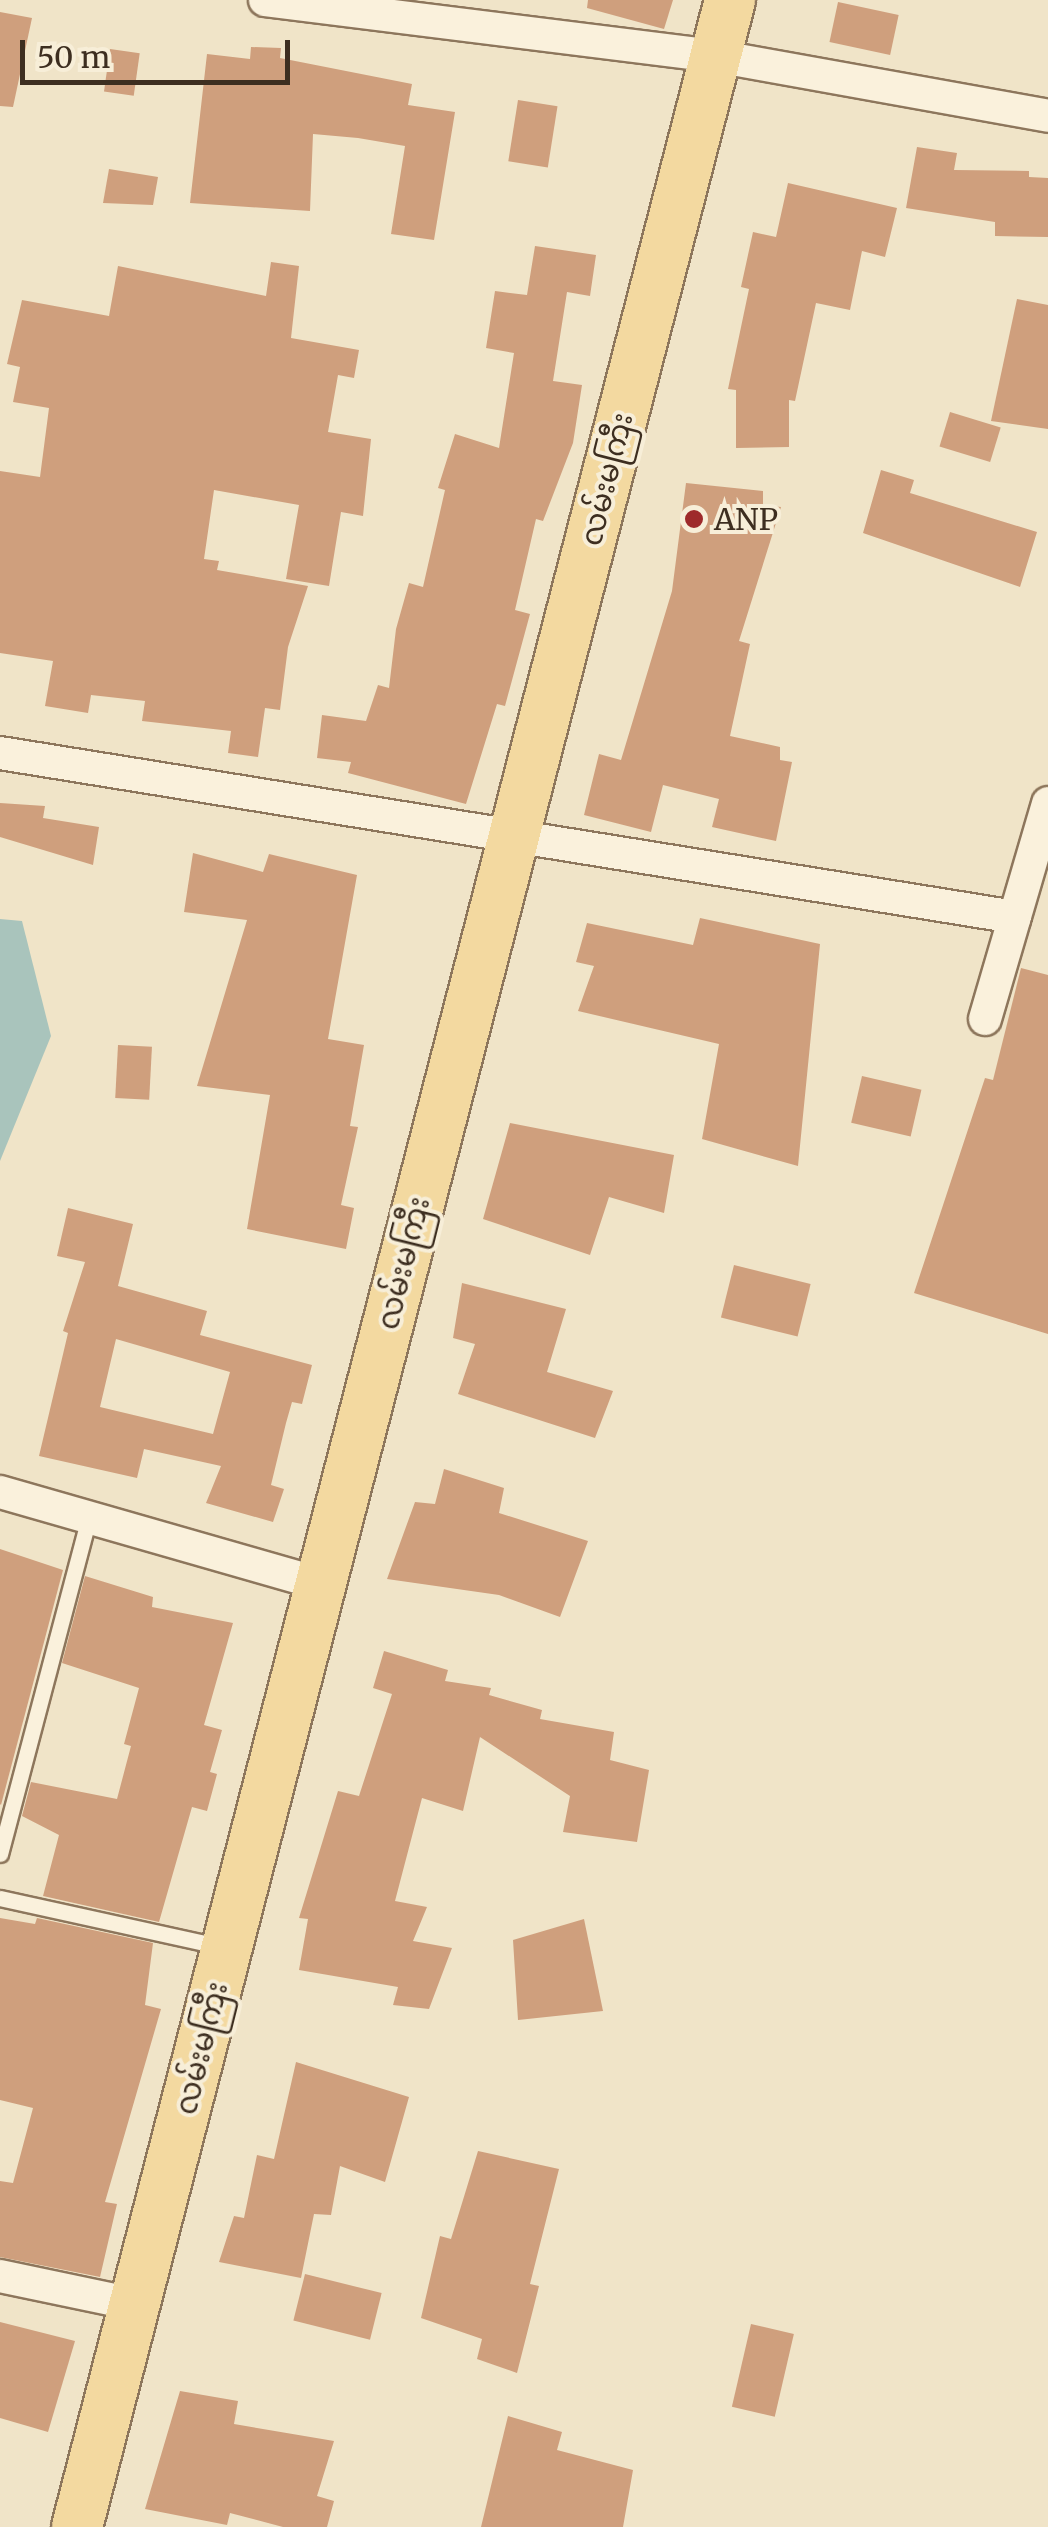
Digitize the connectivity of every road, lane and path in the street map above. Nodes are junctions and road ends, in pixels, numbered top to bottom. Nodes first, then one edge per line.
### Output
1 (264, 0) edge
2 (730, 0) edge
3 (716, 56) junction
4 (1048, 116) edge
5 (0, 753) edge
6 (1048, 803) edge
7 (514, 834) junction
8 (1015, 917) junction
9 (985, 1019) dead end
10 (0, 1492) edge
11 (89, 1518) junction
12 (320, 1584) junction
13 (0, 1854) edge
14 (0, 1898) edge
15 (226, 1948) junction
16 (0, 2276) edge
17 (134, 2304) junction
18 (77, 2527) edge

1 - 3 street
2 - 3 main road, လမ်းမကြီး
3 - 4 street
3 - 7 main road, လမ်းမကြီး
5 - 7 street
6 - 8 street
7 - 8 street
7 - 12 main road, လမ်းမကြီး
8 - 9 street
10 - 11 street
11 - 12 street
11 - 13 lane
12 - 15 main road, လမ်းမကြီး
14 - 15 lane
15 - 17 main road, လမ်းမကြီး
16 - 17 street
17 - 18 main road, လမ်းမကြီး

